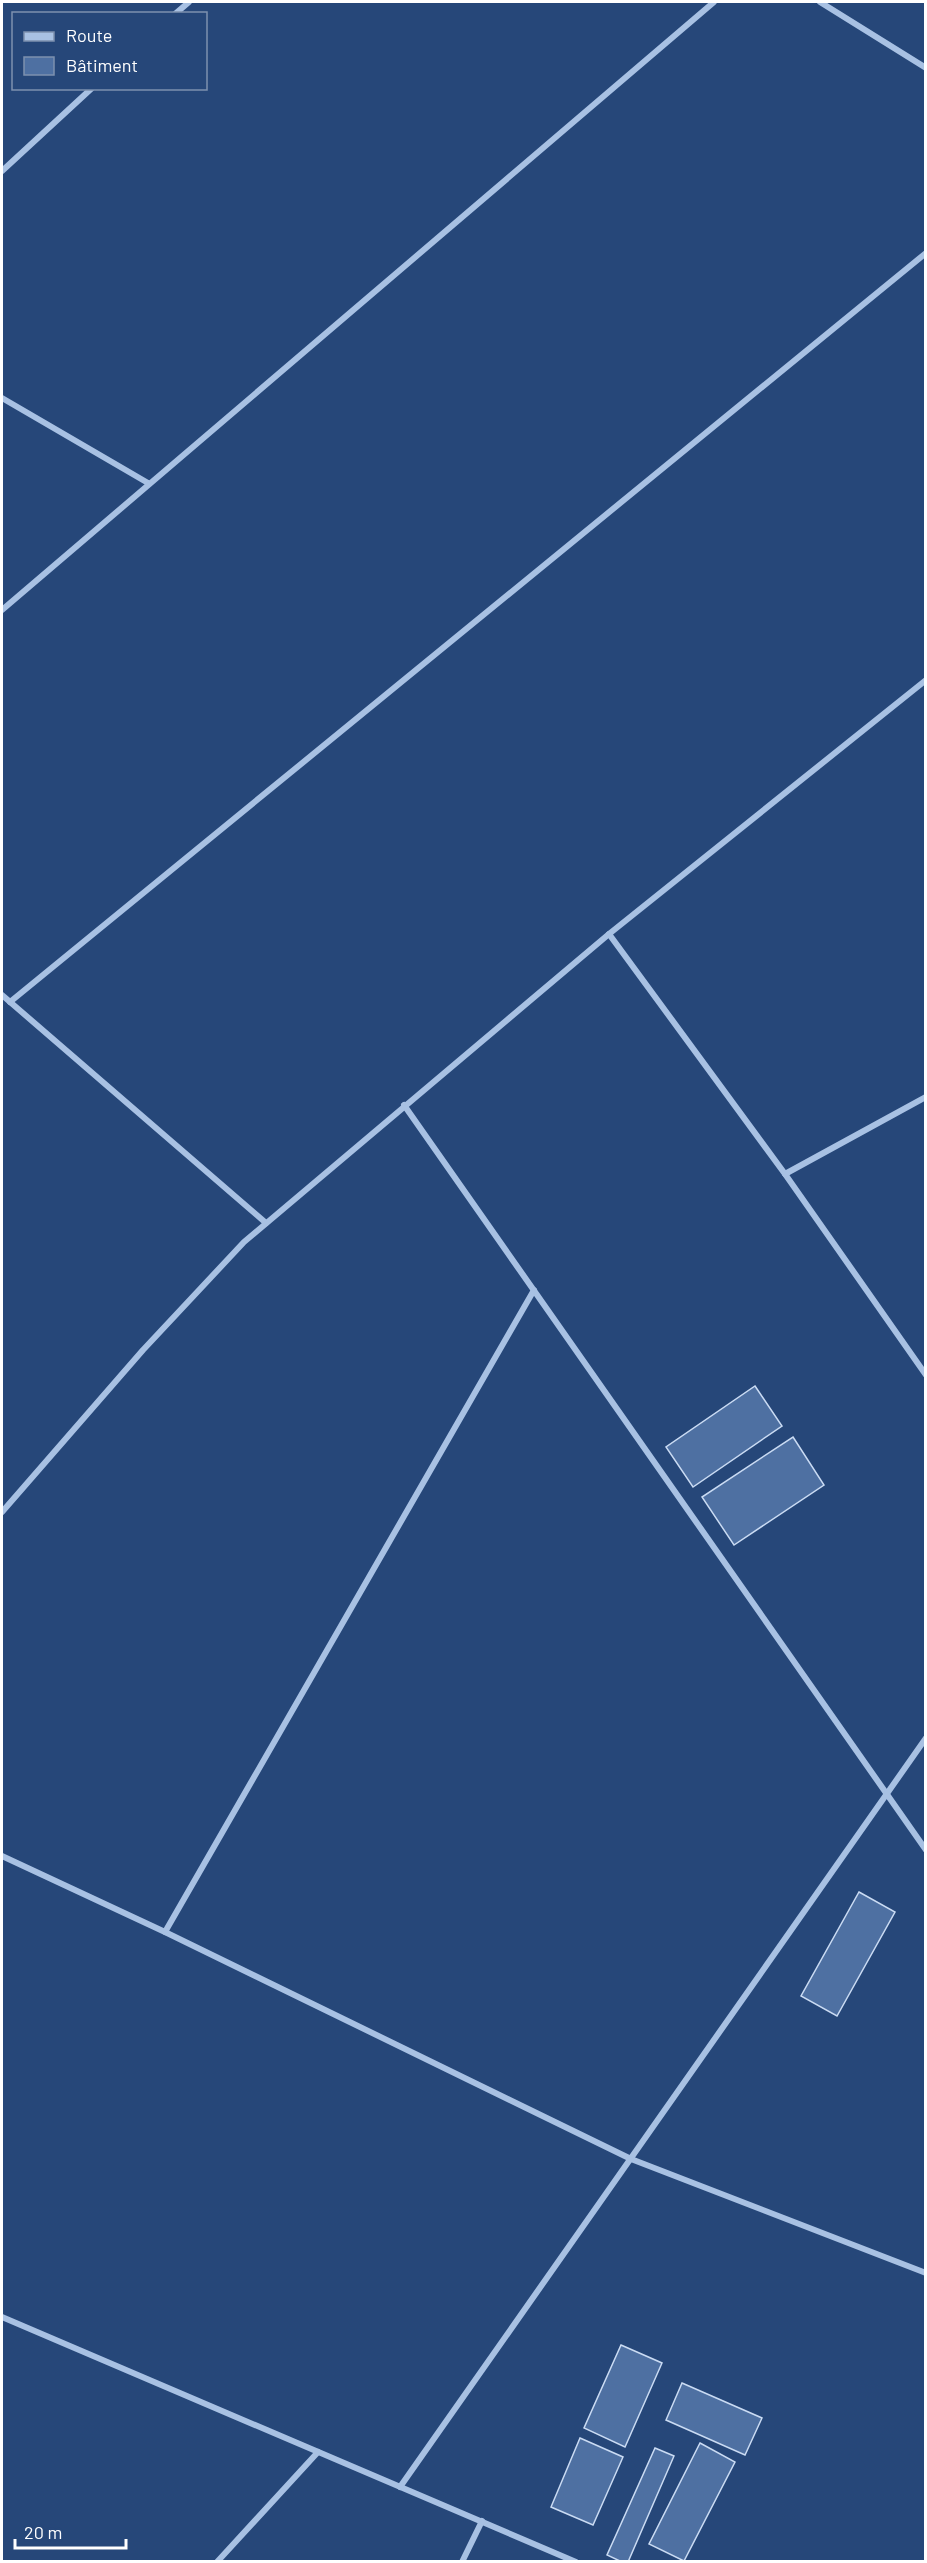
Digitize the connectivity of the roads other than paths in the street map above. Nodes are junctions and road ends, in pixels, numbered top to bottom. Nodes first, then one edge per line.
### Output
1 (189, 2) edge
2 (714, 2) edge
3 (820, 2) edge
4 (177, 12) edge
5 (926, 68) edge
6 (90, 90) edge
7 (2, 171) edge
8 (926, 253) edge
9 (2, 398) edge
10 (148, 483) junction
11 (2, 610) edge
12 (926, 680) edge
13 (609, 934) junction
14 (2, 994) edge
15 (10, 1002) junction
16 (926, 1097) edge
17 (405, 1105) junction
18 (785, 1174) junction
19 (266, 1223) junction
20 (534, 1290) junction
21 (926, 1375) edge
22 (2, 1512) edge
23 (926, 1738) edge
24 (887, 1794) junction
25 (926, 1850) edge
26 (2, 1856) edge
27 (165, 1932) junction
28 (631, 2159) junction
29 (926, 2273) edge
30 (2, 2318) edge
31 (318, 2452) junction
32 (400, 2487) junction
33 (482, 2521) junction
34 (217, 2562) edge
35 (462, 2562) edge
36 (576, 2562) edge

1 - 4 street
2 - 10 street
3 - 5 street
6 - 7 street
8 - 15 street
9 - 10 street
10 - 11 street
12 - 13 street
13 - 17 street
13 - 18 street
14 - 15 street
15 - 19 street
16 - 18 street
17 - 19 street
17 - 20 street
18 - 21 street
19 - 22 street
20 - 24 street
20 - 27 street
23 - 24 street
24 - 25 street
24 - 28 street
26 - 27 street
27 - 28 street
28 - 29 street
28 - 32 street
30 - 31 street
31 - 32 street
31 - 34 street
32 - 33 street
33 - 35 street
33 - 36 street

